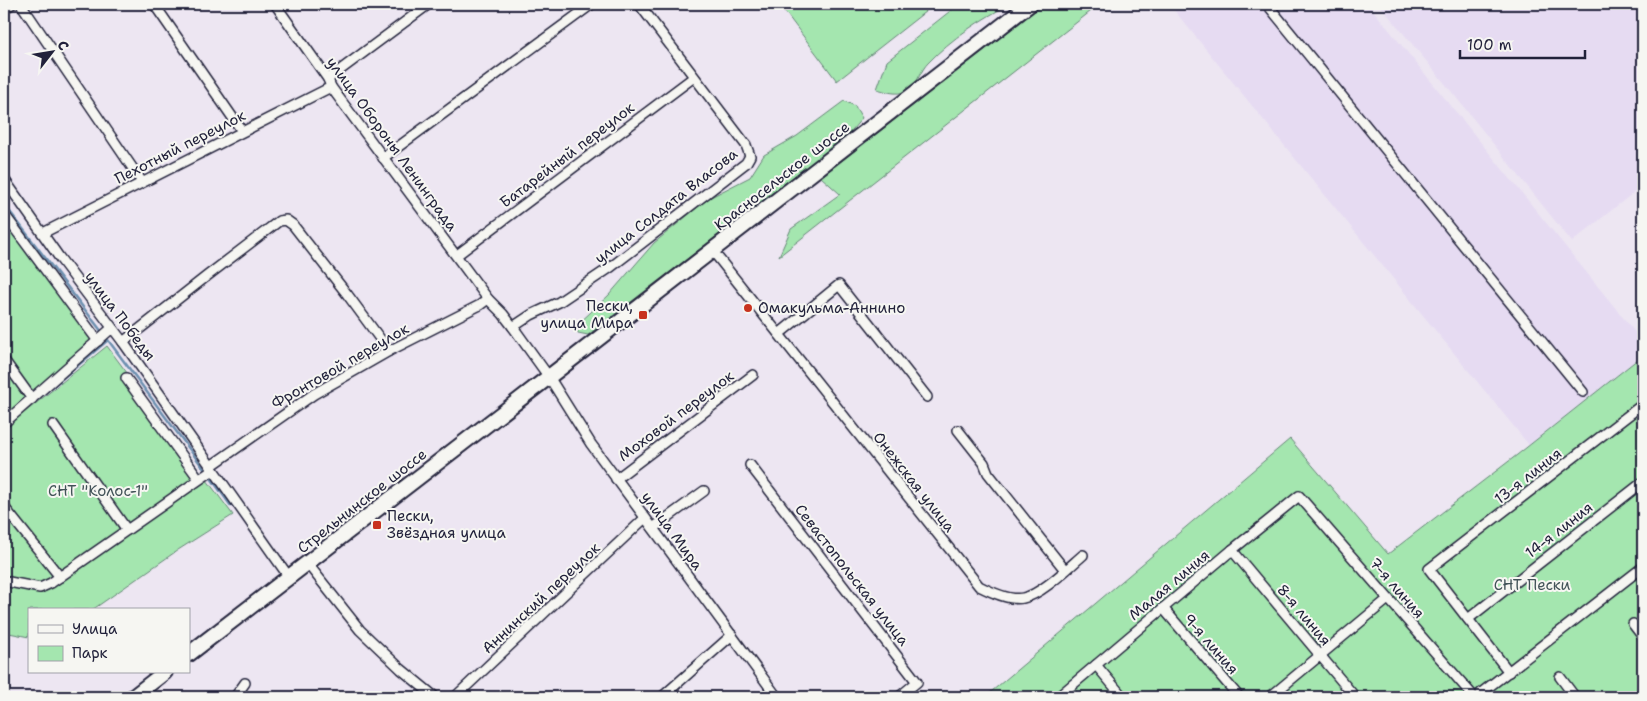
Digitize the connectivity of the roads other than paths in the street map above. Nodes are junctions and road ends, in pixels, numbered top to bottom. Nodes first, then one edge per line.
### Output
1 (12, 4) edge
2 (21, 4) edge
3 (154, 4) edge
4 (275, 4) edge
5 (429, 4) edge
6 (592, 4) edge
7 (639, 4) edge
8 (1030, 4) edge
9 (1267, 4) edge
10 (4, 9) edge
11 (694, 77) junction
12 (330, 83) junction
13 (242, 131) junction
14 (384, 158) junction
15 (4, 179) edge
16 (142, 182) junction
17 (4, 214) edge
18 (43, 233) junction
19 (712, 250) junction
20 (456, 256) junction
21 (488, 299) junction
22 (112, 328) junction
23 (513, 328) junction
24 (779, 334) junction
25 (98, 341) junction
26 (123, 342) junction
27 (389, 351) junction
28 (4, 360) edge
29 (552, 375) junction
30 (753, 375) dead end
31 (126, 378) dead end
32 (1582, 392) dead end
33 (927, 397) dead end
34 (32, 399) junction
35 (1643, 404) edge
36 (4, 423) edge
37 (53, 425) dead end
38 (958, 430) dead end
39 (750, 465) dead end
40 (212, 468) junction
41 (200, 479) junction
42 (616, 479) junction
43 (1643, 482) edge
44 (704, 491) dead end
45 (1299, 496) joint
46 (4, 507) edge
47 (645, 518) junction
48 (653, 528) junction
49 (127, 530) junction
50 (1232, 550) junction
51 (1083, 555) dead end
52 (307, 563) junction
53 (1643, 568) edge
54 (1065, 570) junction
55 (60, 577) junction
56 (289, 577) junction
57 (4, 581) edge
58 (1388, 599) junction
59 (1163, 608) junction
60 (1468, 619) junction
61 (1633, 624) dead end
62 (732, 636) junction
63 (1643, 637) edge
64 (190, 653) edge
65 (1320, 656) junction
66 (1096, 665) junction
67 (1508, 672) junction
68 (162, 674) edge
69 (1560, 677) dead end
70 (245, 683) dead end
71 (133, 697) edge
72 (235, 697) edge
73 (435, 697) edge
74 (455, 697) edge
75 (662, 697) edge
76 (777, 697) edge
77 (898, 697) edge
78 (1058, 697) edge
79 (1123, 697) edge
80 (1239, 697) edge
81 (1270, 697) edge
82 (1355, 697) edge
83 (1474, 697) edge
84 (1479, 697) edge
85 (1575, 697) edge

1 - 10 street
2 - 16 street
3 - 13 street
4 - 12 street, улица Обороны Ленинграда
5 - 12 street, Пехотный переулок
6 - 14 street
7 - 11 street, улица Солдата Власова
8 - 19 main road, Красносельское шоссе
9 - 32 street
11 - 20 street, Батарейный переулок
11 - 23 street, улица Солдата Власова
12 - 13 street, Пехотный переулок
12 - 14 street, улица Обороны Ленинграда
13 - 16 street, Пехотный переулок
14 - 20 street, улица Обороны Ленинграда
15 - 18 street, улица Победы
16 - 18 street, Пехотный переулок
17 - 25 street
18 - 22 street, улица Победы
19 - 24 street, Онежская улица
19 - 29 main road, Красносельское шоссе
20 - 21 street, улица Обороны Ленинграда
21 - 23 street, улица Обороны Ленинграда
21 - 27 street, Фронтовой переулок
22 - 25 street
22 - 26 street, улица Победы
23 - 29 street, улица Мира
24 - 33 street
24 - 54 street, Онежская улица
25 - 34 street
26 - 27 street
26 - 40 street, улица Победы
27 - 40 street, Фронтовой переулок
28 - 34 street
29 - 42 street, улица Мира
29 - 52 main road, Стрельнинское шоссе
30 - 42 street, Моховой переулок
31 - 41 street
34 - 36 street
35 - 60 street, 13-я линия
37 - 49 street
38 - 54 street
39 - 77 street, Севастопольская улица
40 - 41 street, Фронтовой переулок
40 - 56 street, улица Победы
41 - 49 street, Фронтовой переулок
42 - 47 street, улица Мира
43 - 60 street, 14-я линия
44 - 48 street
45 - 50 street, Малая линия
45 - 58 street, 7-я линия
46 - 55 street
47 - 48 street, улица Мира
47 - 74 street, Аннинский переулок
48 - 62 street, улица Мира
49 - 55 street, Фронтовой переулок
50 - 59 street, Малая линия
50 - 65 street, 8-я линия
51 - 54 street, Онежская улица
52 - 56 main road, Стрельнинское шоссе
52 - 73 street
53 - 67 street
55 - 57 street, Фронтовой переулок
56 - 64 main road, Стрельнинское шоссе
58 - 65 street
58 - 83 street, 7-я линия
59 - 66 street, Малая линия
59 - 80 street, 9-я линия
60 - 67 street
61 - 63 street
62 - 75 street
62 - 76 street, улица Мира
65 - 81 street
65 - 82 street, 8-я линия
66 - 78 street, Малая линия
66 - 79 street
67 - 84 street
68 - 71 main road
69 - 85 street
70 - 72 street

